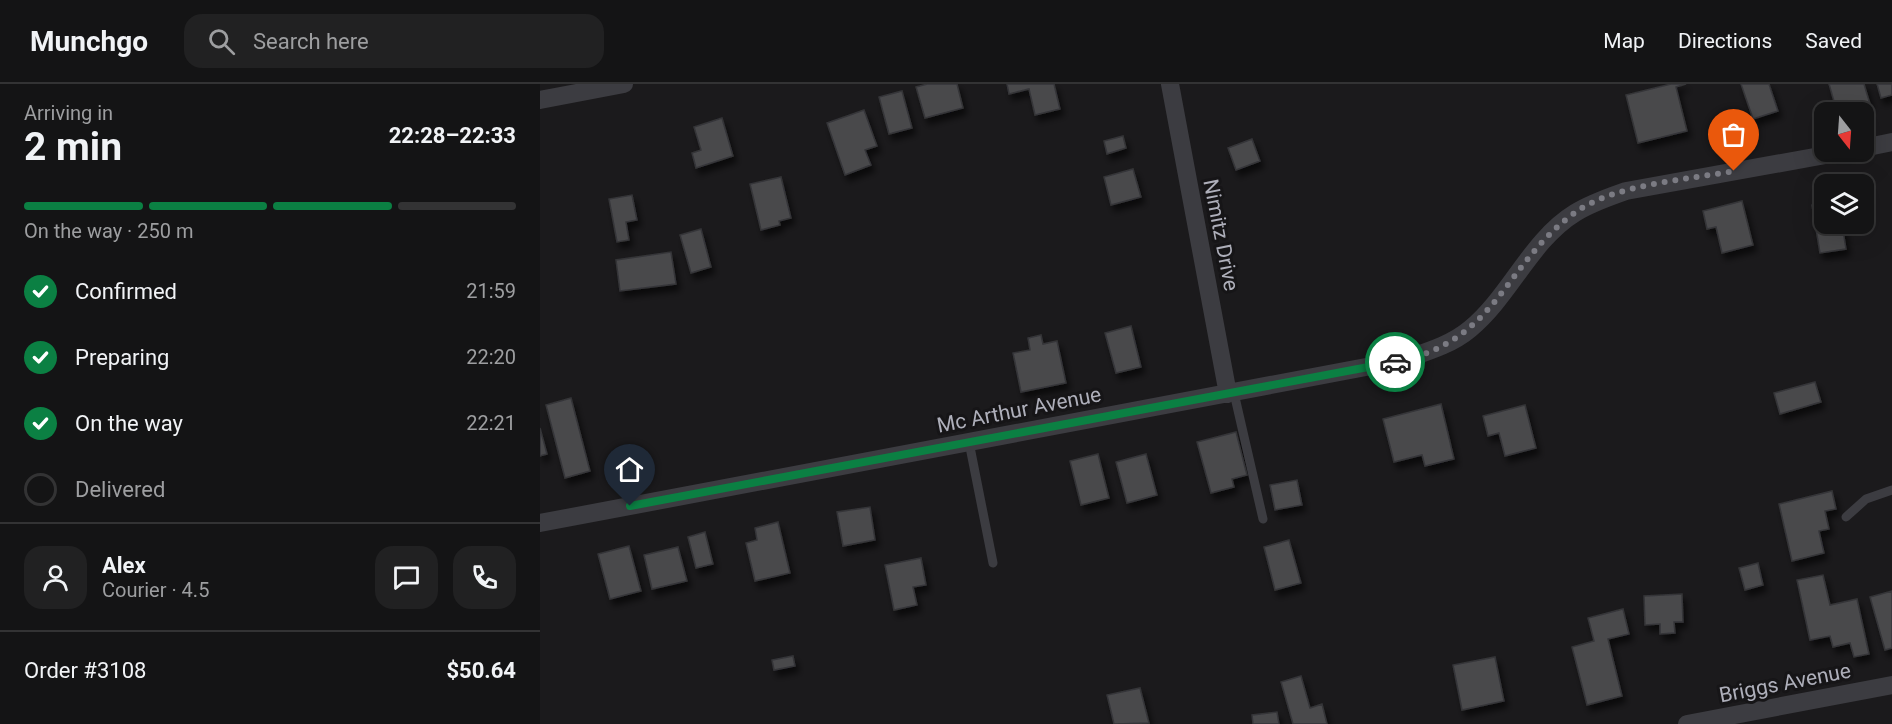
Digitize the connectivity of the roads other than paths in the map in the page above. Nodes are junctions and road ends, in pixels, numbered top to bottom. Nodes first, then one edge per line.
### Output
1 (624, 84) edge
2 (1170, 84) edge
3 (540, 100) edge
4 (1892, 142) edge
5 (1874, 146) edge
6 (1814, 157) edge
7 (1231, 393) junction
8 (969, 442) junction
9 (1892, 490) edge
10 (1846, 517) dead end
11 (1263, 519) dead end
12 (540, 523) edge
13 (993, 563) dead end
14 (1892, 685) edge
15 (1687, 724) edge

1 - 3 street
2 - 7 street, Nimitz Drive
4 - 5 street
6 - 7 street, Mc Arthur Avenue
7 - 8 street, Mc Arthur Avenue
7 - 11 lane
8 - 12 street, Mc Arthur Avenue
8 - 13 lane
9 - 10 lane
14 - 15 street, Briggs Avenue

